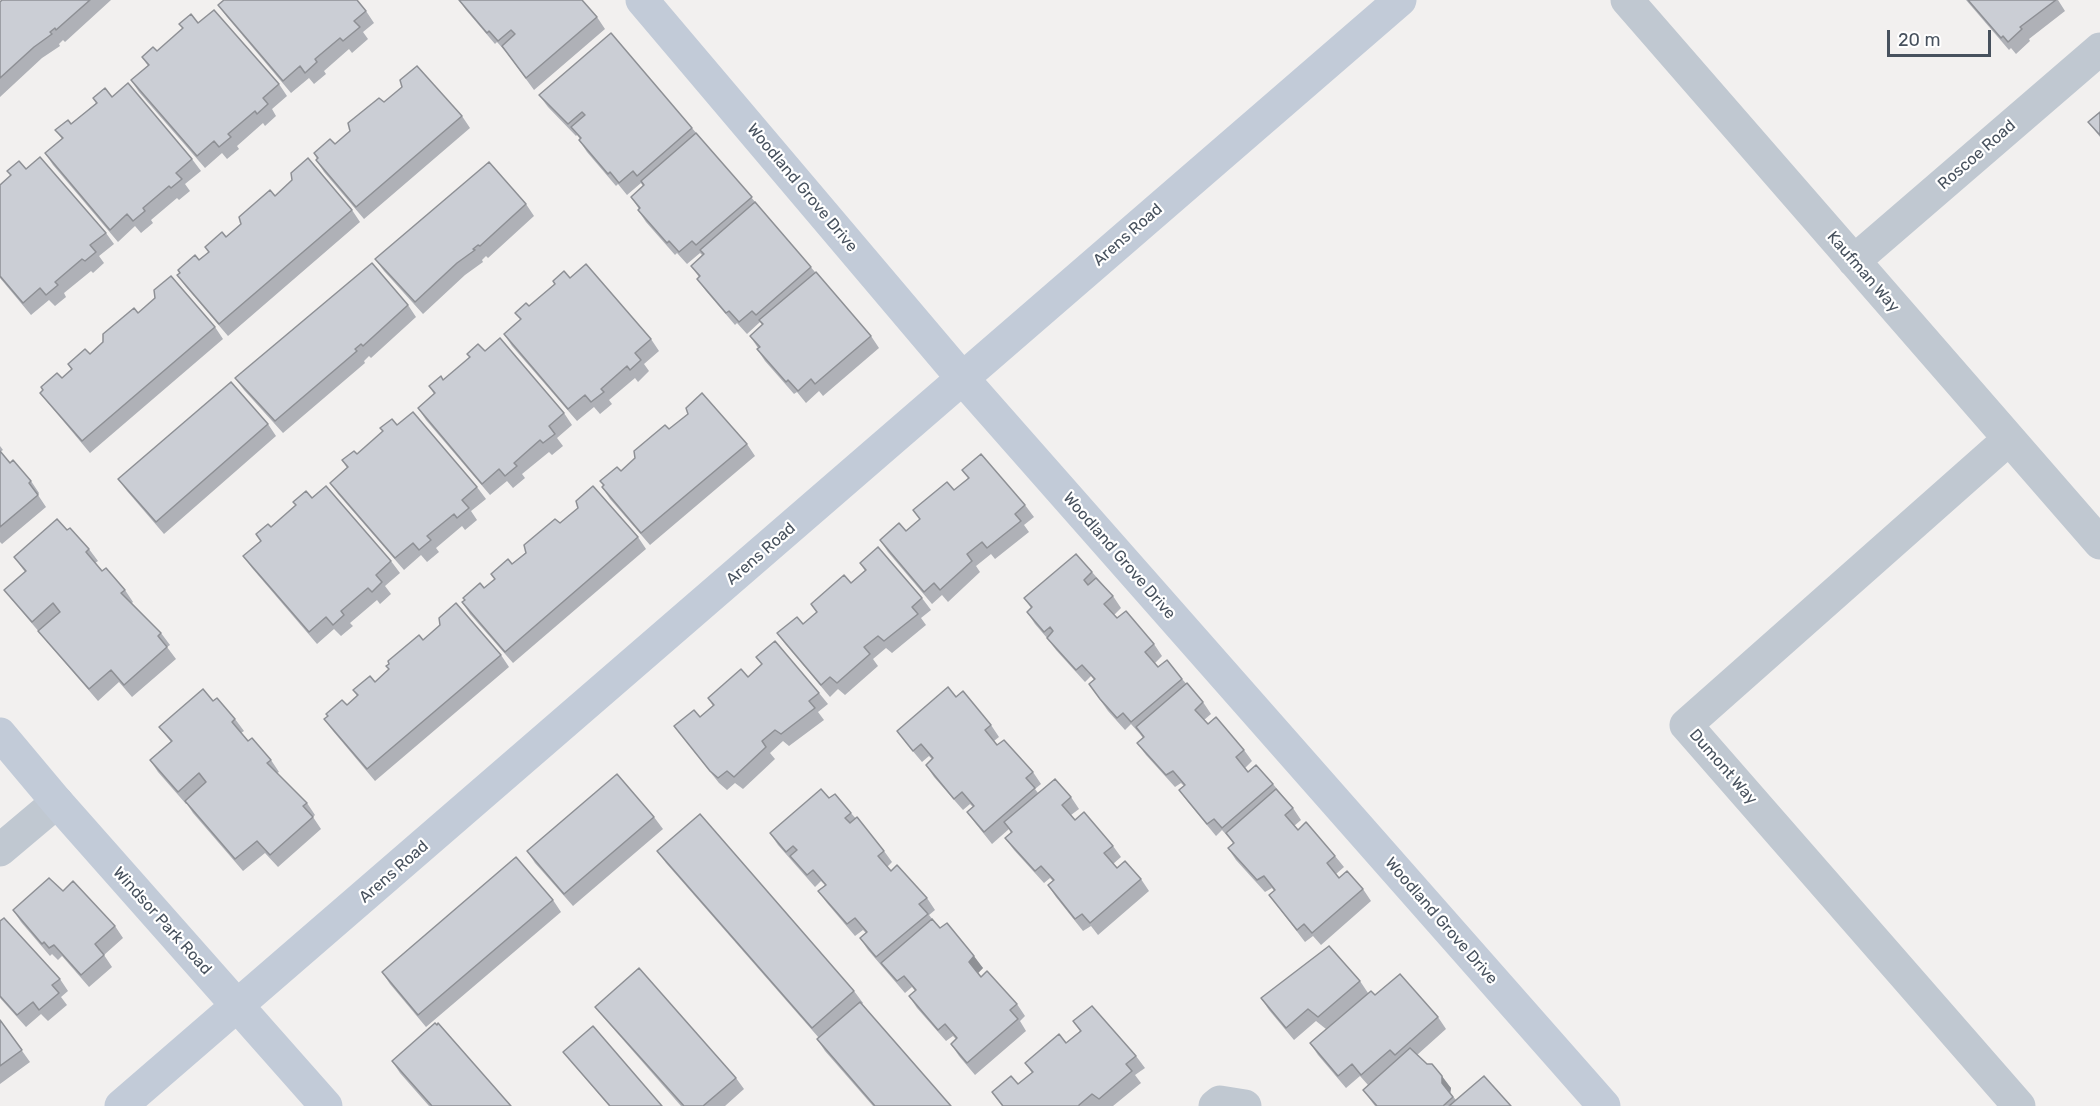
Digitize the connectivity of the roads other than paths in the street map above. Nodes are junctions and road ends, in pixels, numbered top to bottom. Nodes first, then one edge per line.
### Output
1 (642, 0) edge
2 (1400, 0) edge
3 (1627, 0) edge
4 (2100, 49) edge
5 (1854, 261) junction
6 (963, 379) junction
7 (2009, 439) junction
8 (2100, 543) edge
9 (0, 734) edge
10 (57, 802) junction
11 (0, 850) edge
12 (238, 1006) junction
13 (121, 1106) edge
14 (326, 1106) edge
15 (1215, 1106) edge
16 (1245, 1106) edge
17 (1604, 1106) edge
18 (2019, 1106) edge

1 - 6 street, Woodland Grove Drive
2 - 6 street, Arens Road
3 - 5 street, Kaufman Way
4 - 5 street, Roscoe Road
5 - 7 street, Kaufman Way
6 - 12 street, Arens Road
6 - 17 street, Woodland Grove Drive
7 - 8 street, Kaufman Way
7 - 18 street, Dumont Way
9 - 10 street, Windsor Park Road
10 - 11 street
10 - 12 street, Windsor Park Road
12 - 13 street, Arens Road
12 - 14 street, Windsor Park Road
15 - 16 street

